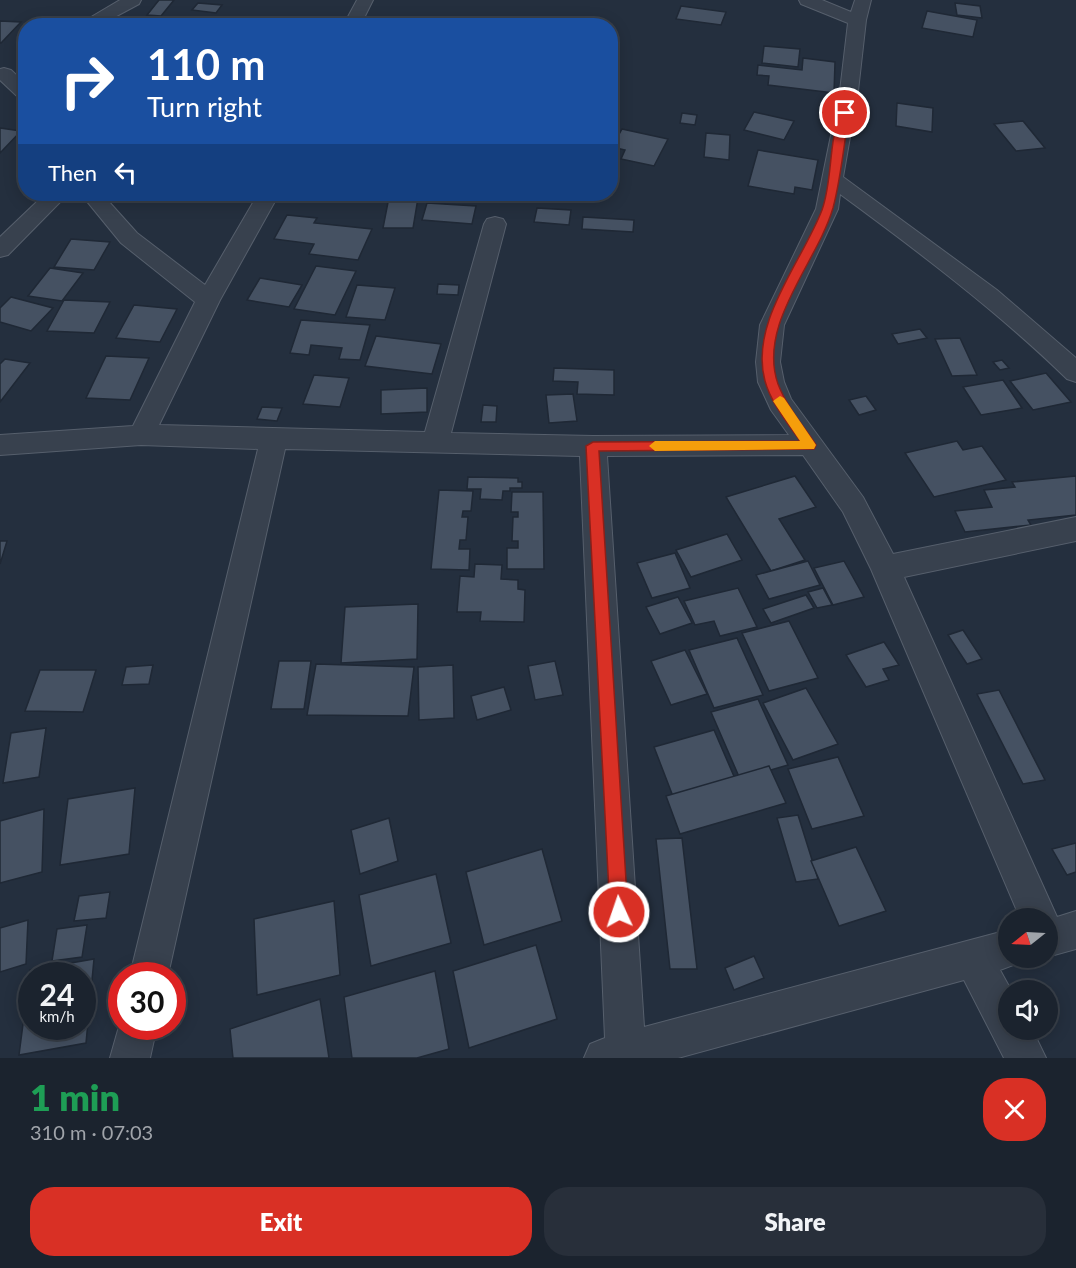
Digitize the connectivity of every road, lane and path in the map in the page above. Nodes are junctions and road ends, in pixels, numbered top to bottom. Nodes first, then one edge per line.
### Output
1 (133, 0) edge
2 (365, 0) edge
3 (807, 0) edge
4 (860, 10) edge
5 (99, 18) edge
6 (355, 18) edge
7 (8, 72) edge
8 (18, 84) edge
9 (833, 179) junction
10 (50, 201) edge
11 (97, 201) edge
12 (264, 201) edge
13 (495, 224) dead end
14 (0, 250) edge
15 (208, 300) junction
16 (1076, 373) edge
17 (141, 435) junction
18 (274, 439) junction
19 (435, 443) junction
20 (0, 445) edge
21 (810, 445) junction
22 (593, 446) junction
23 (1076, 529) edge
24 (885, 568) junction
25 (1035, 908) edge
26 (1076, 930) edge
27 (1058, 935) edge
28 (990, 954) edge
29 (152, 962) edge
30 (998, 986) edge
31 (134, 1040) edge
32 (1016, 1040) edge
33 (615, 1055) edge
34 (130, 1058) edge
35 (1026, 1058) edge

1 - 5 street
2 - 6 street
3 - 4 street
4 - 9 street
7 - 8 street
9 - 16 street
9 - 21 street
10 - 14 street
11 - 15 street
12 - 15 street
13 - 19 street
15 - 17 street
17 - 18 street
17 - 20 street
18 - 19 street
18 - 29 street
19 - 22 street
21 - 22 street
21 - 24 street
22 - 33 street
23 - 24 street
24 - 25 street
26 - 27 street
28 - 30 street
28 - 33 street
31 - 34 street
32 - 35 street

